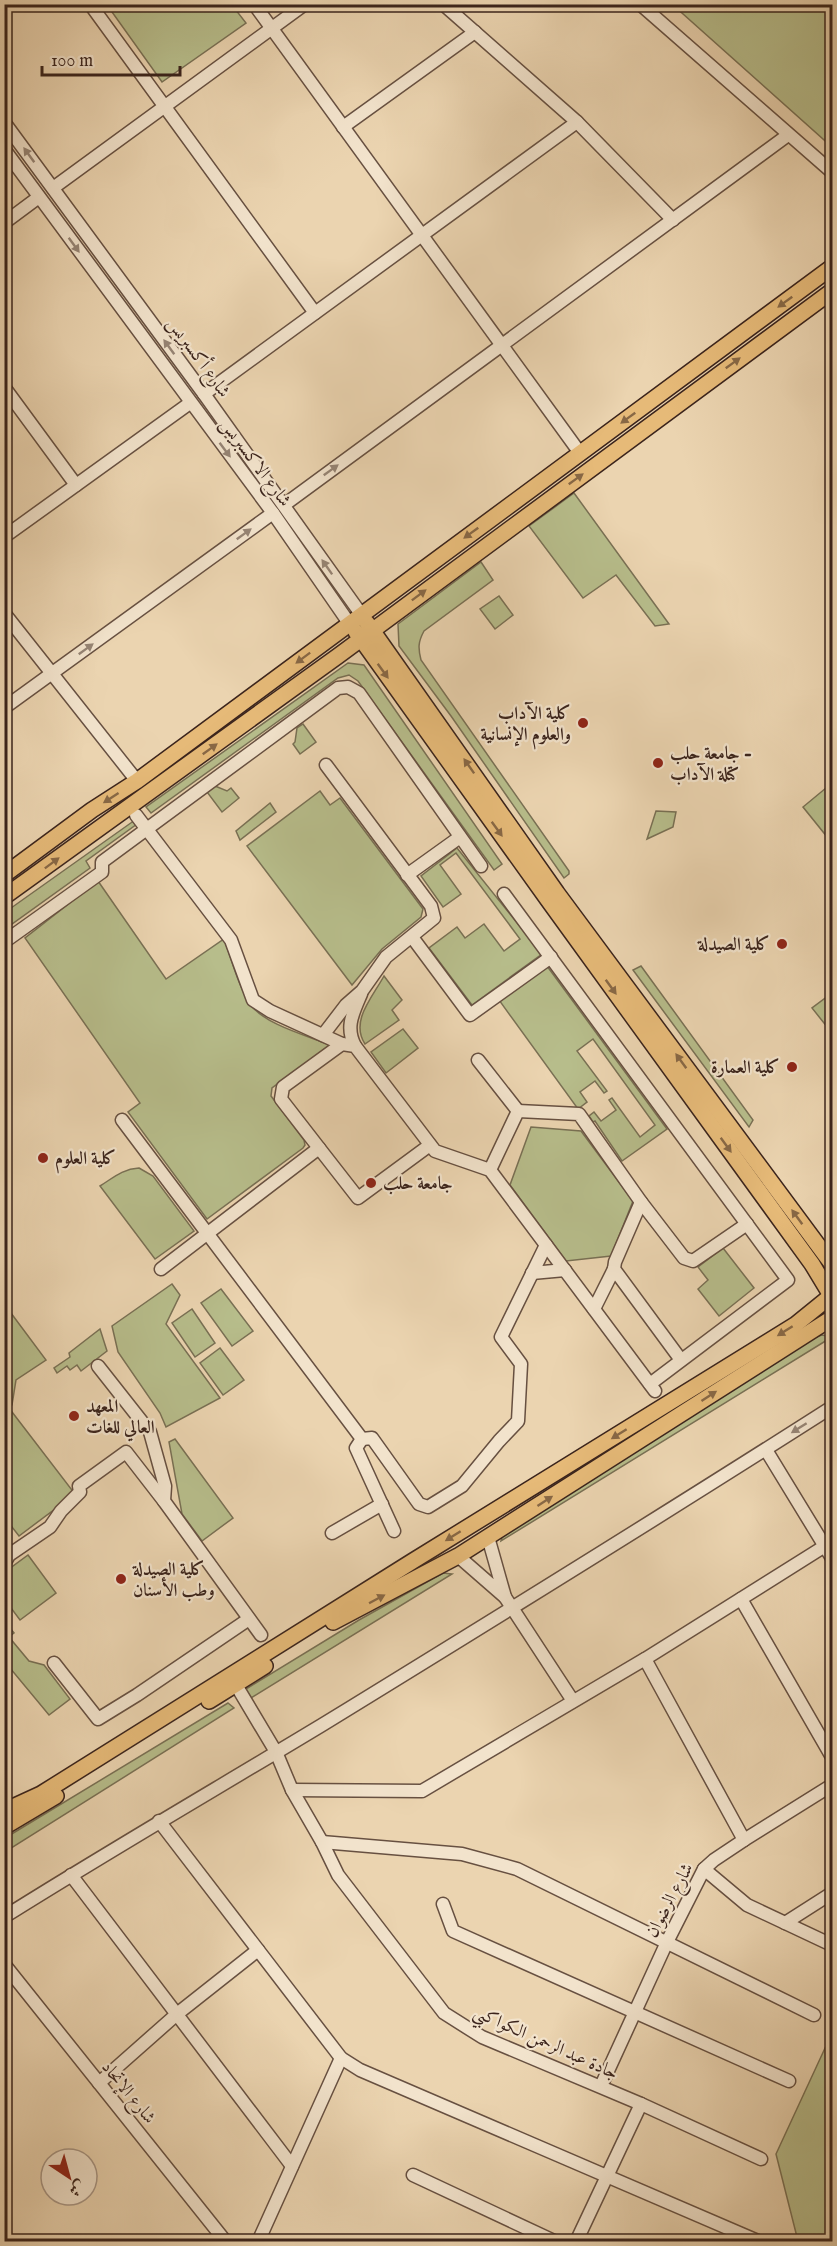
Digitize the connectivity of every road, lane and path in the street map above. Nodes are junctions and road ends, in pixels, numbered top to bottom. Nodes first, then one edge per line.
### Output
1 (90, 4) edge
2 (254, 4) edge
3 (305, 4) edge
4 (443, 4) edge
5 (640, 4) edge
6 (272, 29) junction
7 (475, 32) junction
8 (165, 106) junction
9 (4, 122) edge
10 (577, 122) junction
11 (343, 127) junction
12 (788, 135) junction
13 (4, 149) edge
14 (832, 172) edge
15 (53, 188) junction
16 (39, 197) junction
17 (673, 220) junction
18 (4, 223) edge
19 (422, 235) junction
20 (832, 267) edge
21 (832, 291) edge
22 (315, 313) junction
23 (502, 345) junction
24 (4, 387) edge
25 (204, 394) junction
26 (190, 403) junction
27 (580, 453) junction
28 (76, 484) junction
29 (284, 505) junction
30 (273, 513) junction
31 (4, 537) edge
32 (4, 613) edge
33 (355, 619) junction
34 (367, 634) junction
35 (53, 673) junction
36 (4, 708) edge
37 (326, 765) dead end
38 (137, 781) junction
39 (136, 815) dead end
40 (70, 826) junction
41 (147, 829) junction
42 (460, 837) junction
43 (82, 840) junction
44 (481, 866) dead end
45 (4, 875) edge
46 (408, 875) junction
47 (504, 894) dead end
48 (4, 897) edge
49 (412, 937) junction
50 (4, 942) edge
51 (550, 957) junction
52 (362, 991) junction
53 (323, 1035) junction
54 (342, 1044) junction
55 (355, 1046) junction
56 (478, 1060) dead end
57 (518, 1111) junction
58 (122, 1120) dead end
59 (430, 1144) junction
60 (319, 1149) junction
61 (490, 1170) junction
62 (641, 1202) junction
63 (747, 1224) junction
64 (207, 1234) junction
65 (546, 1245) junction
66 (832, 1264) edge
67 (161, 1269) dead end
68 (614, 1269) junction
69 (565, 1270) junction
70 (532, 1273) junction
71 (832, 1296) edge
72 (594, 1309) junction
73 (832, 1318) edge
74 (681, 1360) junction
75 (98, 1366) dead end
76 (832, 1407) edge
77 (362, 1439) junction
78 (766, 1450) junction
79 (164, 1501) junction
80 (382, 1504) junction
81 (394, 1530) dead end
82 (332, 1533) dead end
83 (488, 1537) junction
84 (825, 1546) junction
85 (458, 1556) junction
86 (832, 1558) edge
87 (4, 1563) edge
88 (505, 1597) junction
89 (741, 1599) junction
90 (512, 1609) junction
91 (249, 1618) junction
92 (261, 1635) dead end
93 (645, 1659) junction
94 (54, 1663) dead end
95 (236, 1685) junction
96 (573, 1701) junction
97 (276, 1752) junction
98 (832, 1757) edge
99 (832, 1785) edge
100 (292, 1790) junction
101 (4, 1811) edge
102 (159, 1821) junction
103 (4, 1827) edge
104 (744, 1840) junction
105 (322, 1842) junction
106 (704, 1869) junction
107 (71, 1875) junction
108 (832, 1893) edge
109 (443, 1904) dead end
110 (4, 1917) edge
111 (785, 1923) junction
112 (667, 1942) junction
113 (832, 1945) edge
114 (258, 1950) junction
115 (4, 1964) edge
116 (634, 2013) junction
117 (177, 2014) junction
118 (814, 2015) dead end
119 (341, 2058) junction
120 (789, 2081) dead end
121 (99, 2083) junction
122 (601, 2086) junction
123 (641, 2104) junction
124 (761, 2159) dead end
125 (292, 2166) junction
126 (413, 2175) dead end
127 (607, 2176) junction
128 (226, 2241) edge
129 (258, 2241) edge
130 (556, 2241) edge
131 (576, 2241) edge
132 (760, 2241) edge

1 - 8 street
2 - 6 street
3 - 6 street
4 - 7 street
5 - 12 street
6 - 8 street
6 - 11 street
7 - 10 street
7 - 11 street
8 - 15 street
8 - 22 street
15 -> 9 street, شارع أكسبريس
10 - 17 street
10 - 19 street
11 - 19 street
12 - 14 street
12 - 17 street
13 - 16 street, شارع الاكسبريس
25 -> 15 street, شارع أكسبريس
16 - 18 street
16 -> 26 street, شارع الاكسبريس
17 - 23 street
19 - 22 street
19 - 23 street
20 -> 27 main road
34 -> 21 main road
22 - 25 street
23 - 27 street
29 -> 23 street
24 - 28 street
25 - 29 street, شارع أكسبريس
26 - 28 street
26 -> 30 street, شارع الاكسبريس
27 -> 33 main road
28 - 31 street
33 -> 29 street, شارع أكسبريس
30 - 33 street, شارع الاكسبريس
35 -> 30 street
32 - 35 street
33 - 34 main road
33 -> 38 main road
43 -> 34 main road
66 -> 34 main road
34 -> 71 main road
35 - 36 street
35 - 38 street
37 - 46 street
38 -> 40 main road
39 - 41 street
40 - 43 main road
40 - 45 main road
41 - 42 street
41 - 50 street
41 - 53 street
42 - 44 street
42 - 46 street
48 -> 43 main road
46 - 49 street
47 - 51 street
49 - 51 street
49 - 52 street
51 - 63 street
52 - 53 street
52 - 55 street
53 - 54 street
54 - 55 street
54 - 60 street
55 - 59 street
56 - 57 street
57 - 61 street
57 - 62 street
58 - 64 street
59 - 60 street
59 - 61 street
60 - 64 street
61 - 65 street
62 - 63 street
62 - 68 street
63 - 74 street
64 - 67 street
64 - 77 street
65 - 69 street
65 - 70 street
68 - 72 street
68 - 74 street
69 - 70 street
69 - 72 street
70 - 77 street
71 -> 101 main road
72 - 74 street
83 -> 73 main road
75 - 79 street
76 -> 78 street
77 - 80 street
78 - 84 street
78 - 90 street
79 - 87 street
79 - 91 street
80 - 81 street
80 - 82 street
83 - 85 main road
83 - 88 street
84 - 86 street
84 - 89 street
85 - 88 street
95 -> 85 main road
88 - 90 street
89 - 93 street
89 - 98 street
90 - 96 street
90 - 97 street
91 - 92 street
91 - 94 street
93 - 96 street
93 - 104 street
95 - 97 street, جادة عبد الرحمن الكواكبي
95 - 103 main road
96 - 100 street
97 - 100 street, جادة عبد الرحمن الكواكبي
97 - 102 street
99 - 104 street, شارع الرضوان
100 - 105 street, جادة عبد الرحمن الكواكبي
102 - 107 street
102 - 114 street
104 - 106 street, شارع الرضوان
105 - 112 street
105 - 122 street, جادة عبد الرحمن الكواكبي
106 - 111 street
106 - 112 street, شارع الرضوان
107 - 110 street
107 - 117 street
108 - 111 street
109 - 116 street
111 - 113 street
112 - 116 street, شارع الرضوان
112 - 118 street
114 - 117 street
114 - 119 street
115 - 121 street, شارع الإتحاد
116 - 120 street
116 - 122 street, شارع الرضوان
117 - 121 street
117 - 125 street
119 - 125 street
119 - 127 street
121 - 128 street, شارع الإتحاد
122 - 123 street, جادة عبد الرحمن الكواكبي
123 - 124 street, جادة عبد الرحمن الكواكبي
123 - 127 street
125 - 129 street
126 - 130 street
127 - 131 street
127 - 132 street

